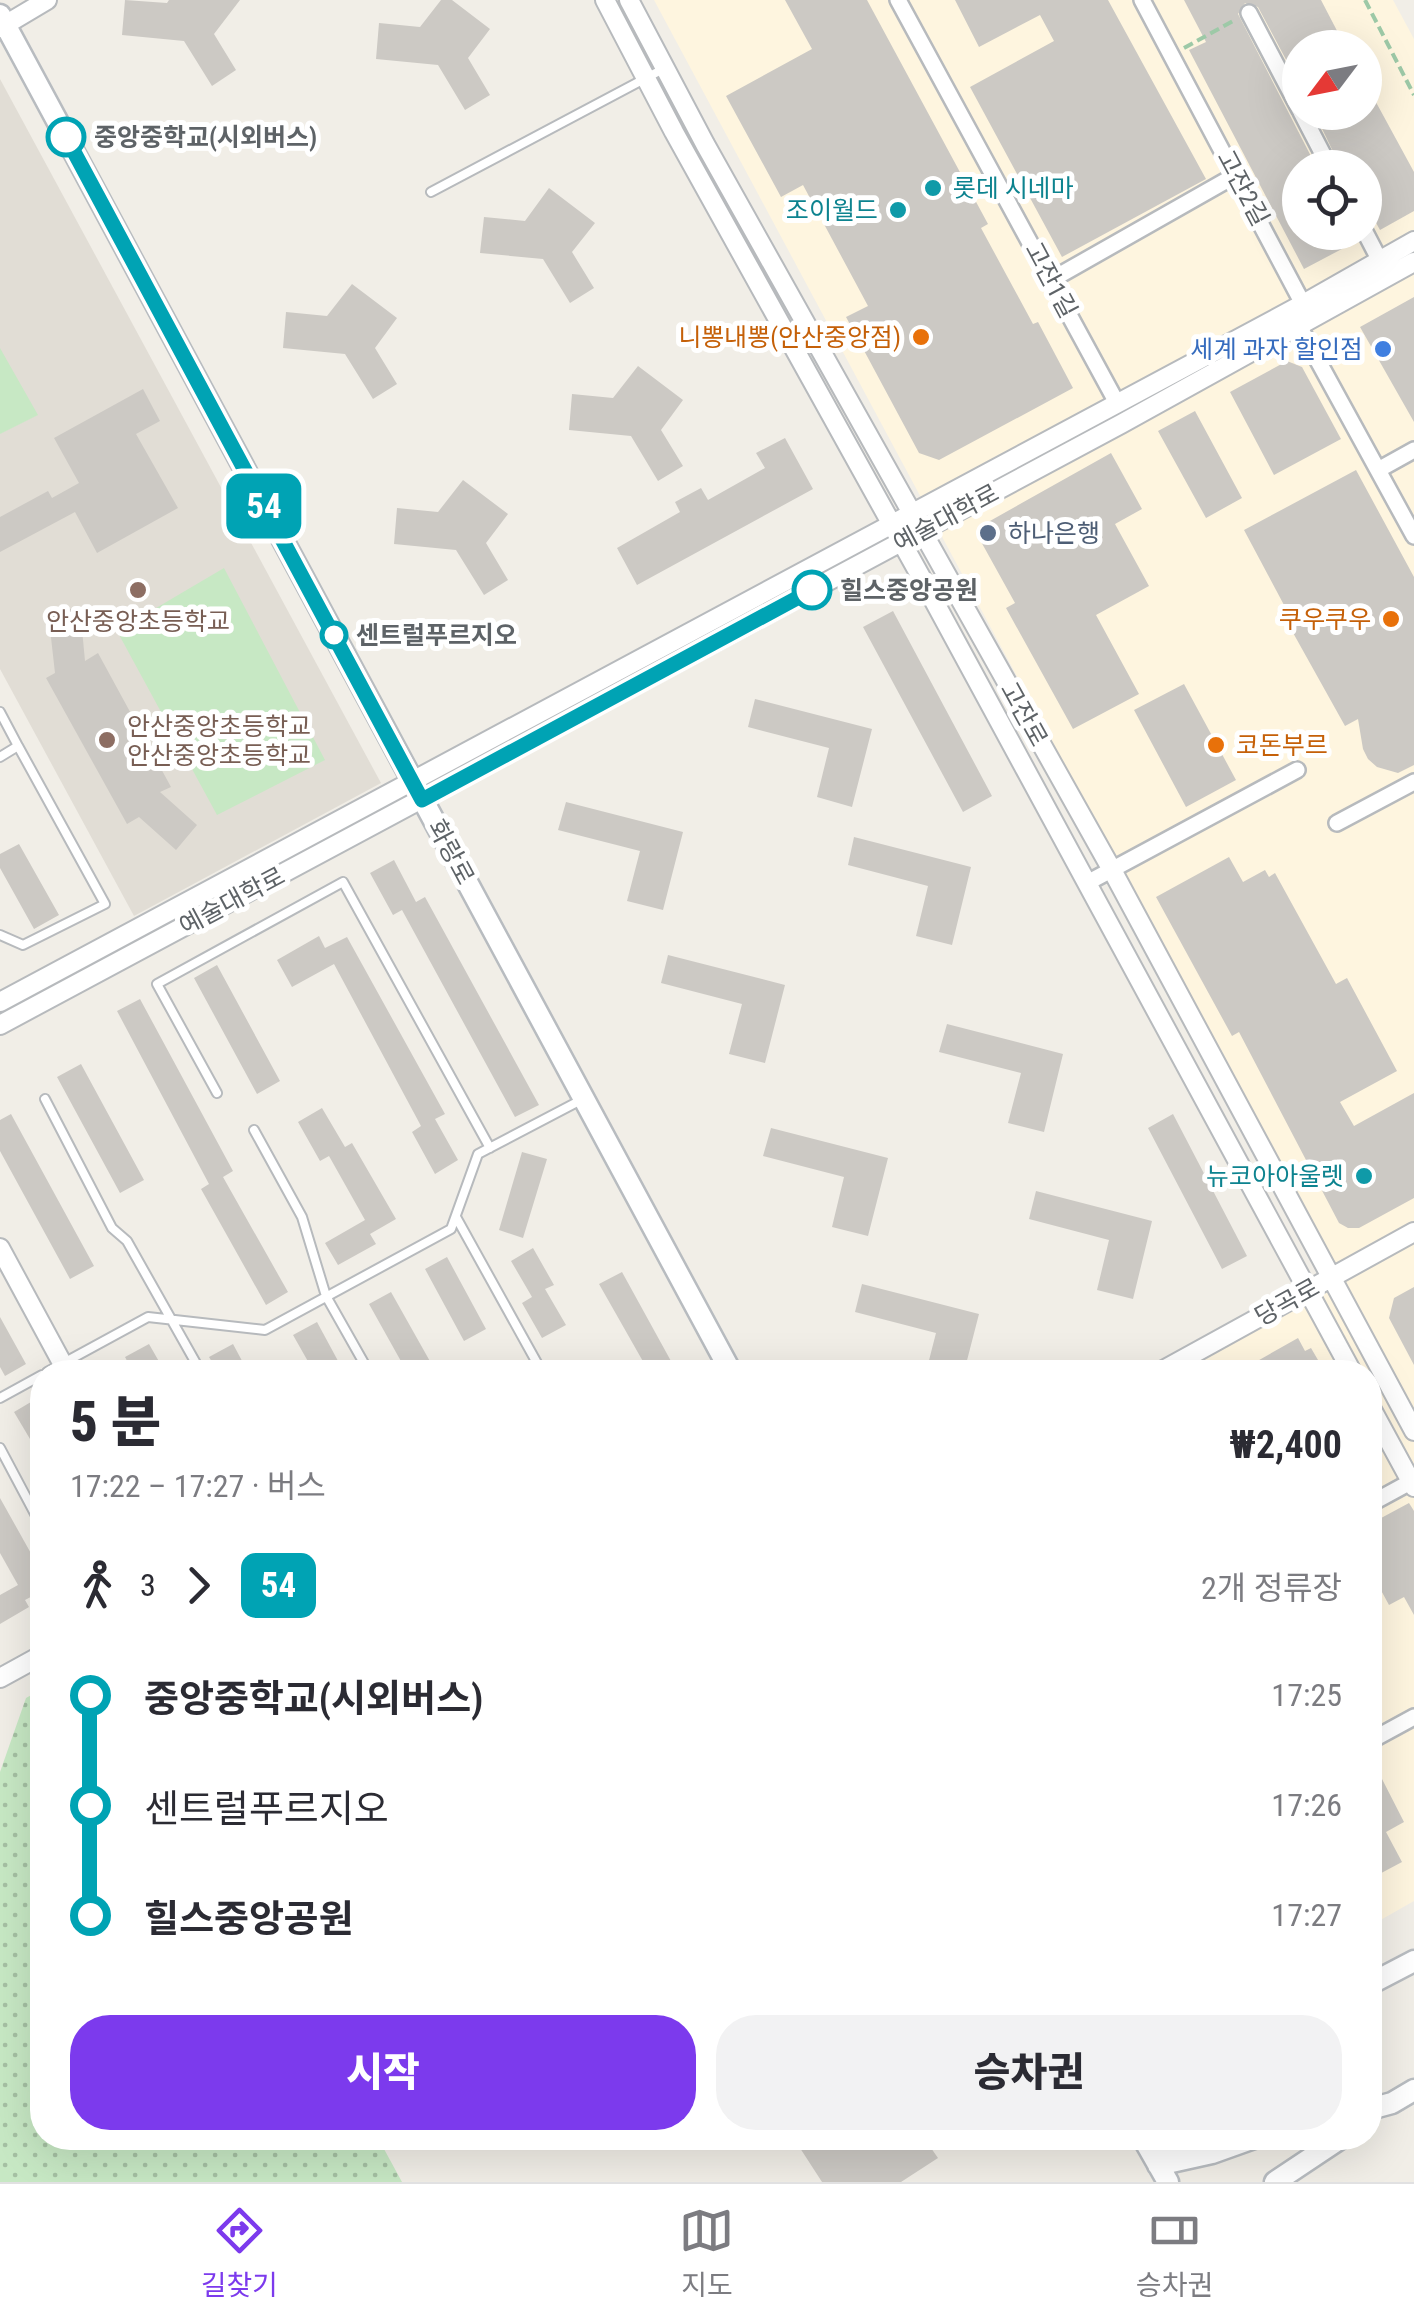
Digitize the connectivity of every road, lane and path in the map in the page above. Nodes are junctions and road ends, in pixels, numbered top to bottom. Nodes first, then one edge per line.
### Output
1 (47, 0) edge
2 (605, 0) edge
3 (629, 0) edge
4 (898, 0) edge
5 (1142, 0) edge
6 (1365, 0) edge
7 (1248, 13) joint
8 (2, 22) edge
9 (1172, 55) junction
10 (665, 68) junction
11 (1282, 76) edge
12 (646, 79) junction
13 (1414, 95) edge
14 (1236, 175) junction
15 (431, 192) dead end
16 (1414, 241) edge
17 (1374, 250) edge
18 (1379, 259) junction
19 (1414, 262) edge
20 (1051, 280) junction
21 (1304, 304) junction
22 (1299, 326) junction
23 (1117, 403) junction
24 (1414, 450) edge
25 (1378, 470) junction
26 (912, 511) junction
27 (890, 522) junction
28 (922, 530) junction
29 (1414, 536) edge
30 (902, 542) junction
31 (0, 712) edge
32 (18, 746) junction
33 (0, 756) edge
34 (1297, 770) dead end
35 (412, 780) junction
36 (1414, 782) edge
37 (422, 800) junction
38 (1336, 823) dead end
39 (1112, 870) junction
40 (1087, 883) junction
41 (0, 935) edge
42 (0, 1002) edge
43 (0, 1026) edge
44 (217, 1093) dead end
45 (45, 1099) dead end
46 (583, 1099) junction
47 (254, 1130) dead end
48 (490, 1148) junction
49 (456, 1216) junction
50 (1414, 1232) edge
51 (0, 1248) edge
52 (1332, 1278) junction
53 (1308, 1291) junction
54 (326, 1296) junction
55 (172, 1320) junction
56 (49, 1360) edge
57 (73, 1360) edge
58 (192, 1360) edge
59 (362, 1360) edge
60 (535, 1360) edge
61 (724, 1360) edge
62 (1182, 1360) edge
63 (1345, 1360) edge
64 (1376, 1360) edge
65 (1382, 1371) edge
66 (30, 1383) edge
67 (0, 1398) edge
68 (1382, 1427) edge
69 (1414, 1431) edge
70 (0, 1448) edge
71 (1413, 1482) edge
72 (1382, 1498) edge
73 (30, 1504) edge
74 (30, 1662) edge
75 (0, 1678) edge
76 (1414, 1716) edge
77 (1382, 1733) edge
78 (1414, 1961) edge
79 (1382, 1978) edge
80 (1414, 2090) edge
81 (1392, 2102) junction
82 (1382, 2105) edge
83 (1382, 2109) edge
84 (1150, 2150) edge
85 (1174, 2150) edge
86 (1220, 2150) edge
87 (1322, 2150) edge
88 (1163, 2174) edge
89 (1275, 2182) edge

1 - 8 street
2 - 12 street, 고잔로
3 - 10 street, 고잔로
4 - 20 street, 고잔1길
5 - 9 street, 고잔2길
6 - 13 path
7 - 9 path
7 - 11 street
8 - 35 main road, 화랑로
9 - 14 street, 고잔2길
10 - 12 lane
10 - 26 street, 고잔로
12 - 15 lane
12 - 27 street, 고잔로
14 - 20 street
14 - 21 street, 고잔2길
16 - 18 street, 예술대학로
17 - 18 street
18 - 21 street, 예술대학로
19 - 22 street, 예술대학로
20 - 23 street, 고잔1길
21 - 22 street
21 - 23 street, 예술대학로
22 - 25 street
22 - 28 street, 예술대학로
23 - 26 street, 예술대학로
24 - 25 street
25 - 29 street
26 - 27 street, 예술대학로
26 - 28 street, 고잔로
27 - 30 street, 고잔로
27 - 35 street, 예술대학로
28 - 30 street, 예술대학로
28 - 39 street, 고잔로
30 - 37 street, 예술대학로
30 - 40 street, 고잔로
31 - 32 lane
32 - 33 lane
32 - 41 lane
34 - 39 street
35 - 37 main road, 화랑로
35 - 42 street, 예술대학로
36 - 38 street
37 - 43 street, 예술대학로
37 - 46 main road, 화랑로
39 - 40 street
39 - 52 street, 고잔로
40 - 53 street, 고잔로
44 - 48 lane
45 - 55 lane
46 - 48 lane
46 - 61 main road, 화랑로
47 - 54 lane
48 - 49 lane
49 - 54 lane
49 - 60 lane
50 - 52 street, 당곡로
51 - 56 street
52 - 53 street, 당곡로
52 - 64 street, 고잔로
53 - 62 street, 당곡로
53 - 63 street, 고잔로
54 - 55 lane
54 - 59 lane
55 - 57 lane
55 - 58 lane
65 - 69 street, 고잔로
66 - 67 lane
68 - 71 street
70 - 73 lane
71 - 72 street
74 - 75 street
76 - 77 street
78 - 79 main road
80 - 81 main road
81 - 82 main road
81 - 83 main road
84 - 88 main road
85 - 88 main road
86 - 88 main road
87 - 89 main road

